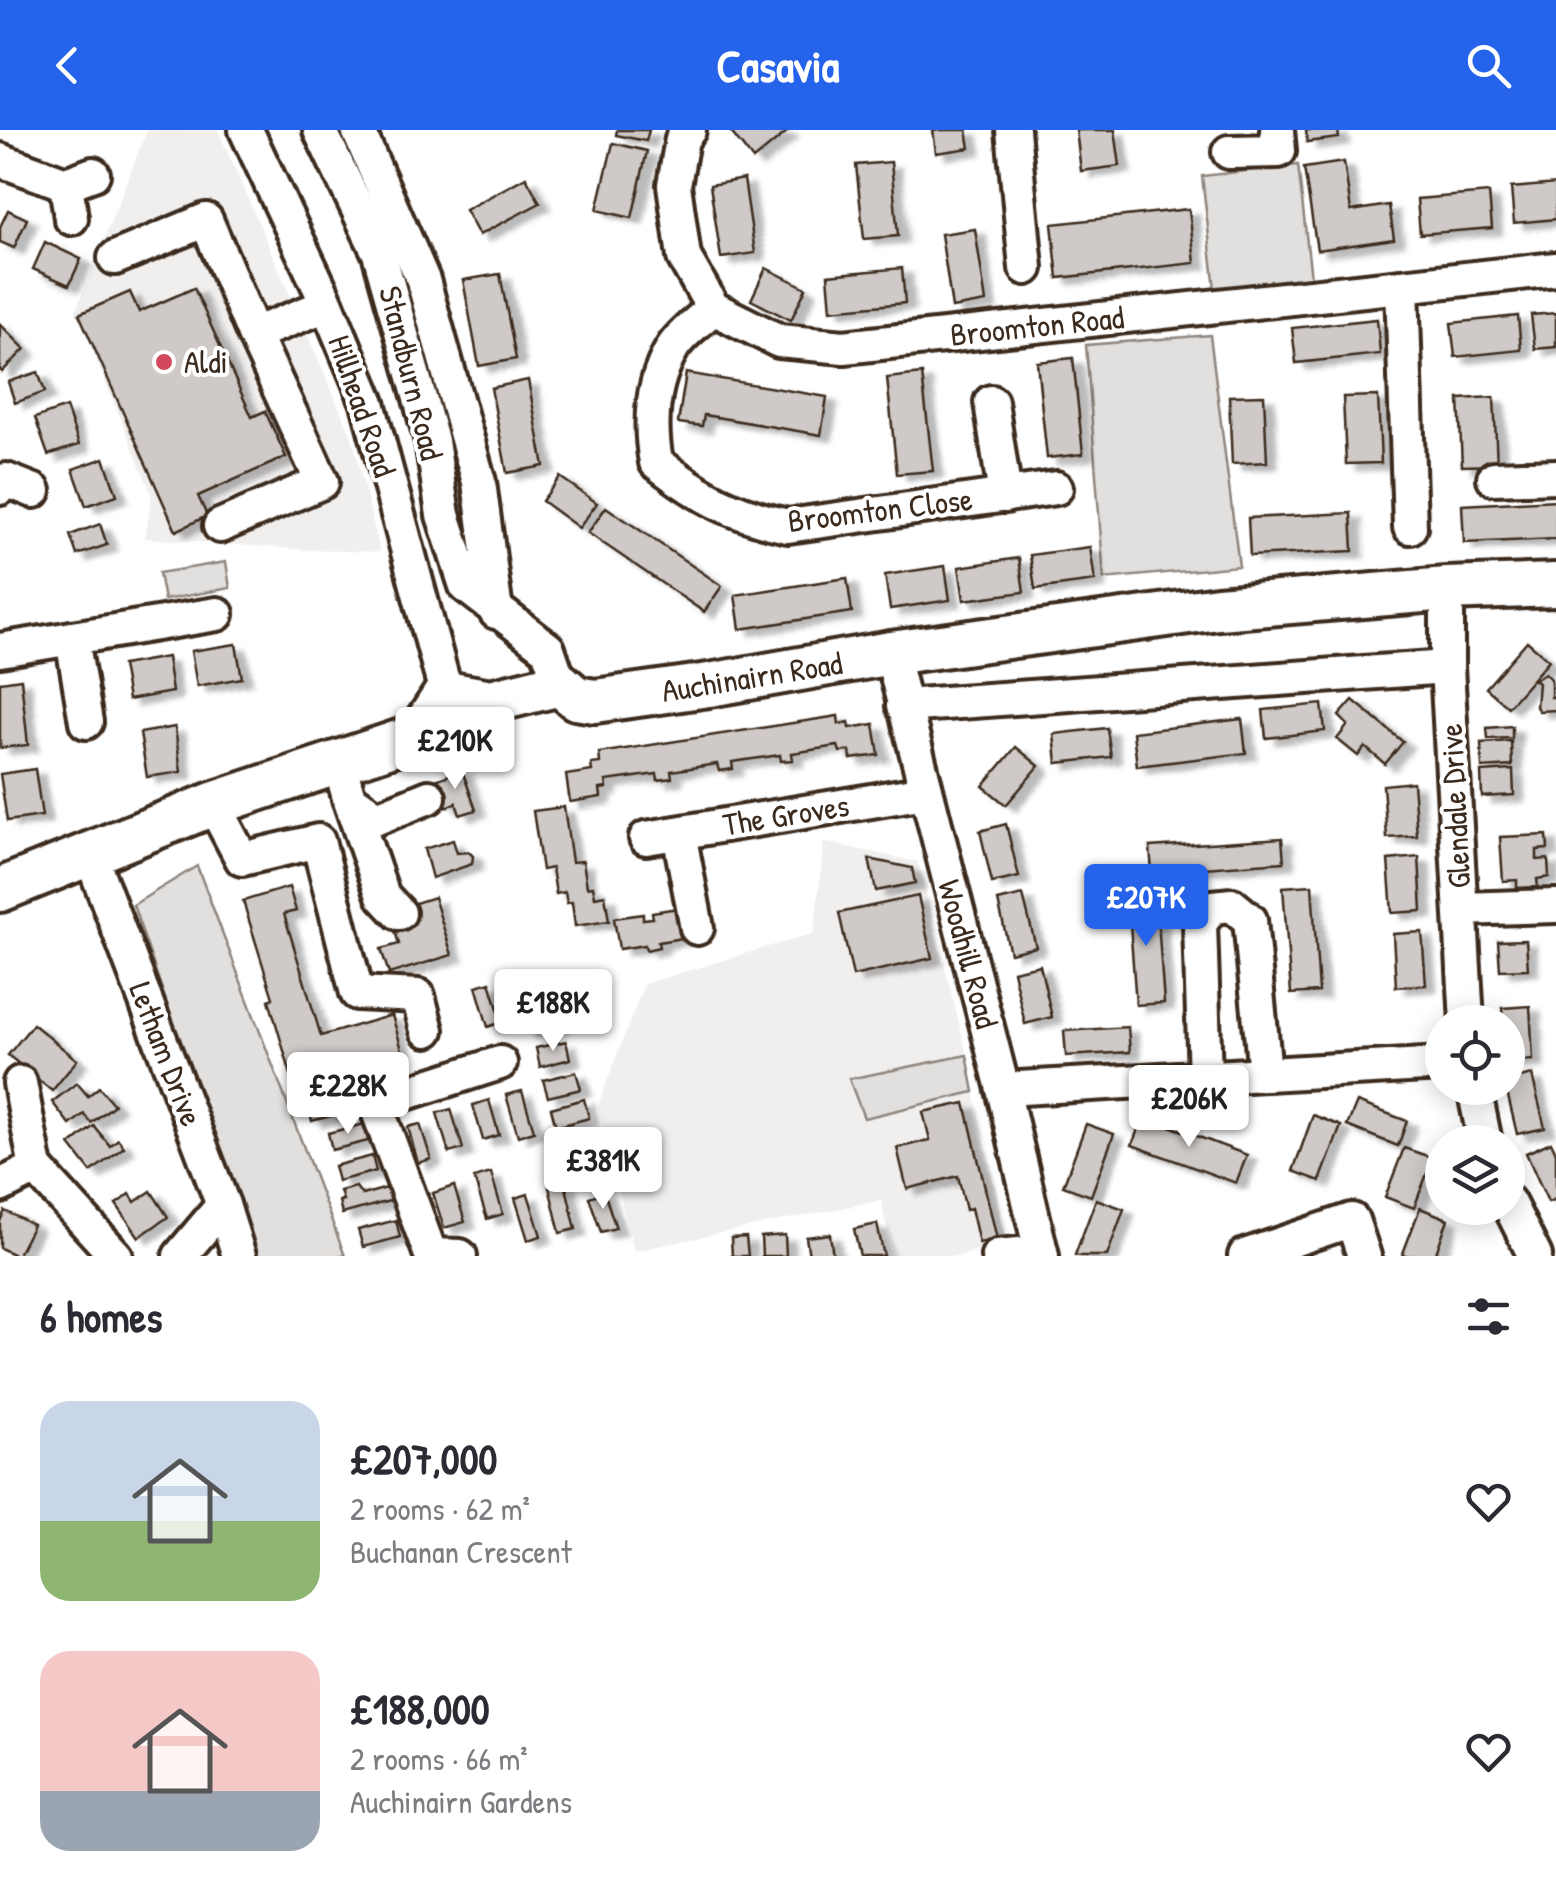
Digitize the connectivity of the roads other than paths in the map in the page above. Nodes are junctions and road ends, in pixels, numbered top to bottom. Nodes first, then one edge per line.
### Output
1 (246, 130) edge
2 (320, 130) edge
3 (358, 130) edge
4 (689, 130) edge
5 (1013, 130) edge
6 (1277, 130) edge
7 (1228, 152) dead end
8 (0, 160) edge
9 (71, 218) dead end
10 (115, 258) dead end
11 (1026, 268) dead end
12 (1556, 269) edge
13 (1402, 286) junction
14 (326, 305) junction
15 (713, 308) junction
16 (254, 334) junction
17 (991, 402) dead end
18 (1556, 476) edge
19 (1494, 478) dead end
20 (1056, 488) dead end
21 (1005, 496) junction
22 (220, 526) dead end
23 (1410, 527) dead end
24 (1556, 585) edge
25 (1447, 589) junction
26 (496, 612) junction
27 (217, 614) dead end
28 (72, 638) junction
29 (0, 650) edge
30 (890, 653) junction
31 (1448, 667) junction
32 (560, 684) junction
33 (446, 693) junction
34 (903, 706) junction
35 (86, 722) dead end
36 (344, 780) junction
37 (926, 792) junction
38 (428, 796) dead end
39 (213, 804) junction
40 (679, 833) junction
41 (646, 838) dead end
42 (90, 854) junction
43 (0, 890) edge
44 (1556, 906) edge
45 (1461, 909) junction
46 (400, 912) dead end
47 (697, 928) dead end
48 (1466, 1005) edge
49 (427, 1030) dead end
50 (500, 1063) dead end
51 (1425, 1065) edge
52 (1265, 1072) junction
53 (1205, 1078) junction
54 (20, 1083) dead end
55 (1003, 1088) junction
56 (36, 1168) junction
57 (0, 1186) edge
58 (223, 1205) junction
59 (1520, 1225) edge
60 (1041, 1254) edge
61 (116, 1256) edge
62 (180, 1256) edge
63 (238, 1256) edge
64 (460, 1256) edge
65 (998, 1256) edge
66 (1245, 1256) edge
67 (1364, 1256) edge
68 (1535, 1256) edge

1 - 14 street, Hillhead Road
2 - 26 street, Standburn Road
3 - 26 street, Standburn Road
4 - 15 street
5 - 11 street
6 - 7 street
8 - 9 street
10 - 16 street
12 - 13 street, Broomton Road
13 - 15 street, Broomton Road
13 - 23 street
14 - 16 street
14 - 33 street, Hillhead Road
15 - 21 street, Broomton Close
16 - 22 street
17 - 21 street
18 - 19 street
20 - 21 street, Broomton Close
24 - 25 main road, Auchinairn Road
25 - 30 main road, Auchinairn Road
25 - 31 street, Glendale Drive
26 - 32 street, Standburn Road
27 - 28 street
28 - 29 street
28 - 35 street
30 - 32 main road, Auchinairn Road
30 - 34 street, Woodhill Road
31 - 34 street
31 - 45 street, Glendale Drive
32 - 33 main road
33 - 36 main road
34 - 37 street, Woodhill Road
36 - 38 street
36 - 39 main road
36 - 46 street
37 - 40 street, The Groves
37 - 55 street, Woodhill Road
39 - 42 main road
39 - 49 street
40 - 41 street, The Groves
40 - 47 street
42 - 43 main road
42 - 58 street, Letham Drive
44 - 45 street
45 - 48 street, Glendale Drive
50 - 64 street
51 - 52 street
52 - 53 street
52 - 53 street
53 - 55 street
54 - 56 street
55 - 60 street, Woodhill Road
56 - 57 street
56 - 61 street
58 - 62 street
58 - 63 street, Letham Drive
59 - 68 street
60 - 65 street
66 - 67 street

